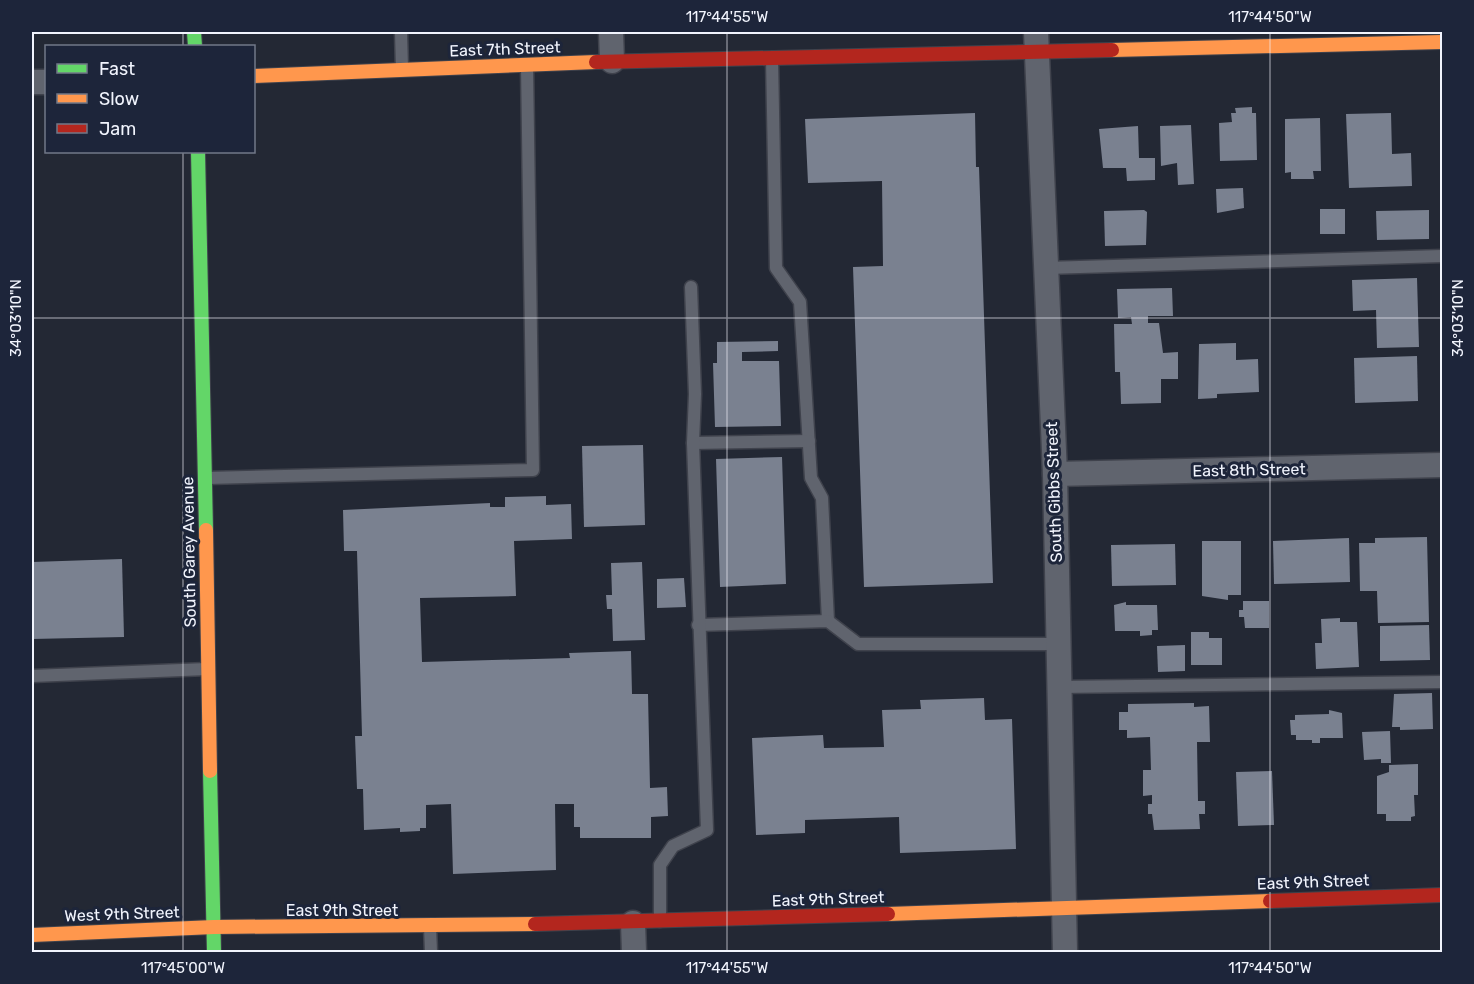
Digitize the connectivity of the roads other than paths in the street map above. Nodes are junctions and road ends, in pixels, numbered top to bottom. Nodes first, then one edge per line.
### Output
1 (401, 32) edge
2 (611, 32) edge
3 (1036, 42) edge
4 (1443, 42) edge
5 (772, 58) junction
6 (612, 61) junction
7 (526, 64) junction
8 (402, 70) junction
9 (255, 76) edge
10 (198, 153) edge
11 (1443, 256) edge
12 (1046, 268) junction
13 (691, 286) dead end
14 (809, 441) junction
15 (693, 443) junction
16 (1443, 465) edge
17 (1055, 474) junction
18 (204, 478) junction
19 (828, 621) junction
20 (698, 625) junction
21 (1058, 644) junction
22 (208, 669) junction
23 (32, 676) edge
24 (1443, 682) edge
25 (1059, 687) junction
26 (1443, 895) edge
27 (1063, 907) junction
28 (660, 922) junction
29 (633, 923) junction
30 (430, 925) junction
31 (214, 927) junction
32 (32, 935) edge
33 (214, 952) edge
34 (431, 952) edge
35 (634, 952) edge
36 (1065, 952) edge

1 - 8 lane
2 - 6 street
3 - 4 street, East 7th Street
3 - 5 street, East 7th Street
3 - 12 street, South Gibbs Street
5 - 6 street, East 7th Street
5 - 14 lane
6 - 7 street, East 7th Street
7 - 8 street, East 7th Street
7 - 18 lane
8 - 9 street, East 7th Street
10 - 18 street, South Garey Avenue
11 - 12 lane
12 - 17 street, South Gibbs Street
13 - 15 lane
14 - 15 lane
14 - 19 lane
15 - 20 lane
16 - 17 street, East 8th Street
17 - 21 street, South Gibbs Street
18 - 22 street, South Garey Avenue
19 - 20 lane
19 - 21 lane
20 - 28 lane
21 - 25 street, South Gibbs Street
22 - 23 lane
22 - 31 street, South Garey Avenue
24 - 25 lane
25 - 27 street, South Gibbs Street
26 - 27 street, East 9th Street
27 - 28 street, East 9th Street
27 - 36 street, South Gibbs Street
28 - 29 street, East 9th Street
29 - 30 street, East 9th Street
29 - 35 street
30 - 31 street, East 9th Street
30 - 34 lane
31 - 32 street, West 9th Street
31 - 33 street, South Garey Avenue

